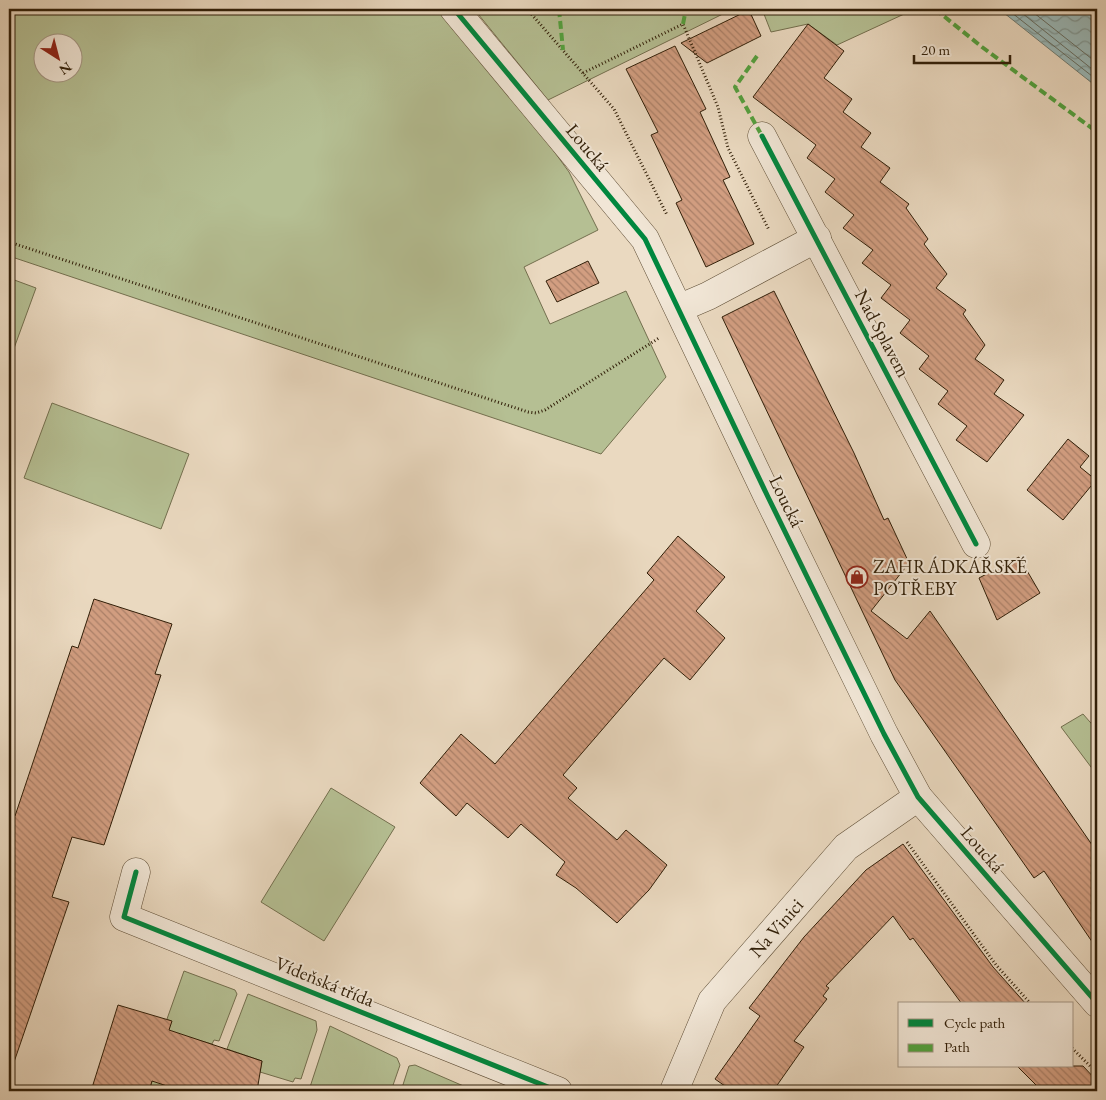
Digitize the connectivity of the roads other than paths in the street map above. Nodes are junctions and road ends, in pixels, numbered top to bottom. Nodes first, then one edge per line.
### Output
1 (454, 9) edge
2 (762, 136) dead end
3 (817, 238) junction
4 (680, 308) junction
5 (976, 544) dead end
6 (918, 797) junction
7 (136, 872) dead end
8 (1097, 1003) edge
9 (558, 1091) edge
10 (674, 1091) edge

1 - 4 street, Loucká
2 - 3 street, Nad Splavem
3 - 4 street
3 - 5 street, Nad Splavem
4 - 6 street, Loucká
6 - 8 street, Loucká
6 - 10 street, Na Vinici
7 - 9 street, Vídeňská třída

